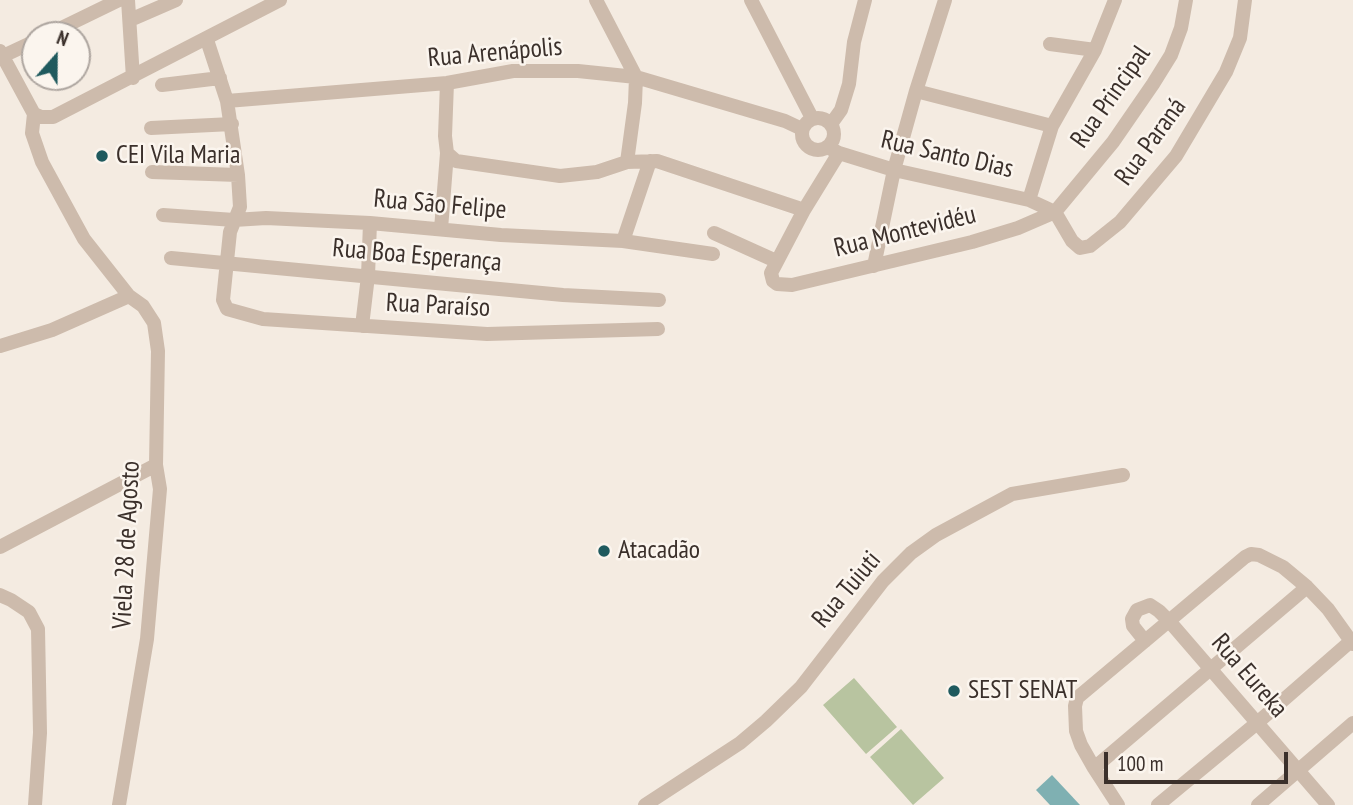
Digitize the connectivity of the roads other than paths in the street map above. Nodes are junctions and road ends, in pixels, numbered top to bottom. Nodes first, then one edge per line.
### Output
1 (119, 0) edge
2 (128, 0) edge
3 (176, 0) edge
4 (280, 0) edge
5 (596, 0) edge
6 (751, 0) edge
7 (865, 0) edge
8 (945, 0) edge
9 (1115, 0) edge
10 (1186, 0) edge
11 (1245, 0) edge
12 (130, 20) junction
13 (76, 21) edge
14 (207, 40) junction
15 (1050, 44) dead end
16 (21, 46) edge
17 (1095, 50) junction
18 (1, 54) edge
19 (636, 77) junction
20 (133, 78) junction
21 (220, 78) junction
22 (447, 83) junction
23 (162, 85) dead end
24 (916, 90) junction
25 (227, 101) junction
26 (34, 114) junction
27 (807, 123) junction
28 (232, 124) junction
29 (831, 124) junction
30 (1052, 126) junction
31 (151, 128) dead end
32 (833, 150) junction
33 (447, 153) junction
34 (627, 162) junction
35 (650, 162) junction
36 (894, 170) junction
37 (152, 172) dead end
38 (238, 175) junction
39 (1029, 200) junction
40 (804, 210) junction
41 (1055, 212) junction
42 (163, 215) dead end
43 (234, 220) junction
44 (370, 223) junction
45 (441, 229) junction
46 (714, 233) dead end
47 (623, 242) junction
48 (713, 254) dead end
49 (171, 258) dead end
50 (228, 264) junction
51 (874, 266) junction
52 (774, 267) junction
53 (368, 276) junction
54 (129, 296) junction
55 (659, 300) dead end
56 (362, 326) junction
57 (658, 329) dead end
58 (0, 346) edge
59 (156, 465) junction
60 (1123, 475) dead end
61 (0, 547) edge
62 (1307, 587) junction
63 (0, 595) edge
64 (1164, 617) junction
65 (1145, 641) junction
66 (1352, 642) edge
67 (1212, 670) junction
68 (1257, 723) junction
69 (1353, 723) edge
70 (1094, 768) junction
71 (1298, 771) junction
72 (35, 805) edge
73 (119, 805) edge
74 (645, 805) edge
75 (1118, 805) edge
76 (1158, 805) edge
77 (1258, 805) edge
78 (1328, 805) edge

1 - 13 street
2 - 12 street
3 - 12 street
4 - 14 street
5 - 19 street
6 - 27 street
7 - 29 street
8 - 24 street
9 - 17 street
10 - 41 street, Rua Principal
11 - 41 street, Rua Paraná
12 - 20 street
14 - 20 street
14 - 21 street
15 - 17 street
16 - 18 street
17 - 30 street
18 - 26 street
19 - 22 street, Rua Arenápolis
19 - 27 street, Rua Arenápolis
19 - 34 street
20 - 26 street
21 - 23 street
21 - 25 street
22 - 25 street, Rua Arenápolis
22 - 33 street
24 - 30 street
24 - 36 street
25 - 28 street
26 - 54 street, Viela 28 de Agosto
27 - 29 street
27 - 32 street
28 - 31 street
28 - 38 street
29 - 32 street
30 - 39 street
32 - 36 street, Rua Santo Dias
32 - 40 street
33 - 34 street
33 - 45 street
34 - 35 street
35 - 40 street
35 - 47 street
36 - 39 street, Rua Santo Dias
36 - 51 street
37 - 38 street
38 - 43 street
39 - 41 street, Rua Santo Dias
40 - 52 street
41 - 51 street, Rua Montevidéu
42 - 43 street, Rua São Felipe
43 - 44 street, Rua São Felipe
43 - 50 street
44 - 45 street, Rua São Felipe
44 - 53 street
45 - 47 street, Rua São Felipe
46 - 52 street
47 - 48 street, Rua São Felipe
49 - 50 street, Rua Boa Esperança
50 - 53 street, Rua Boa Esperança
50 - 56 street, Rua Paraíso
51 - 52 street, Rua Montevidéu
53 - 55 street, Rua Boa Esperança
53 - 56 street
54 - 58 street
54 - 59 street, Viela 28 de Agosto
56 - 57 street, Rua Paraíso
59 - 61 street
59 - 73 street, Viela 28 de Agosto
60 - 74 street, Rua Tuiuti
62 - 64 street
62 - 66 street
62 - 67 street
63 - 72 street
64 - 65 street
64 - 65 street
64 - 67 street, Rua Eureka
65 - 70 street
66 - 68 street
67 - 68 street, Rua Eureka
67 - 70 street
68 - 71 street, Rua Eureka
68 - 76 street
69 - 71 street
70 - 75 street
71 - 77 street
71 - 78 street, Rua Eureka

